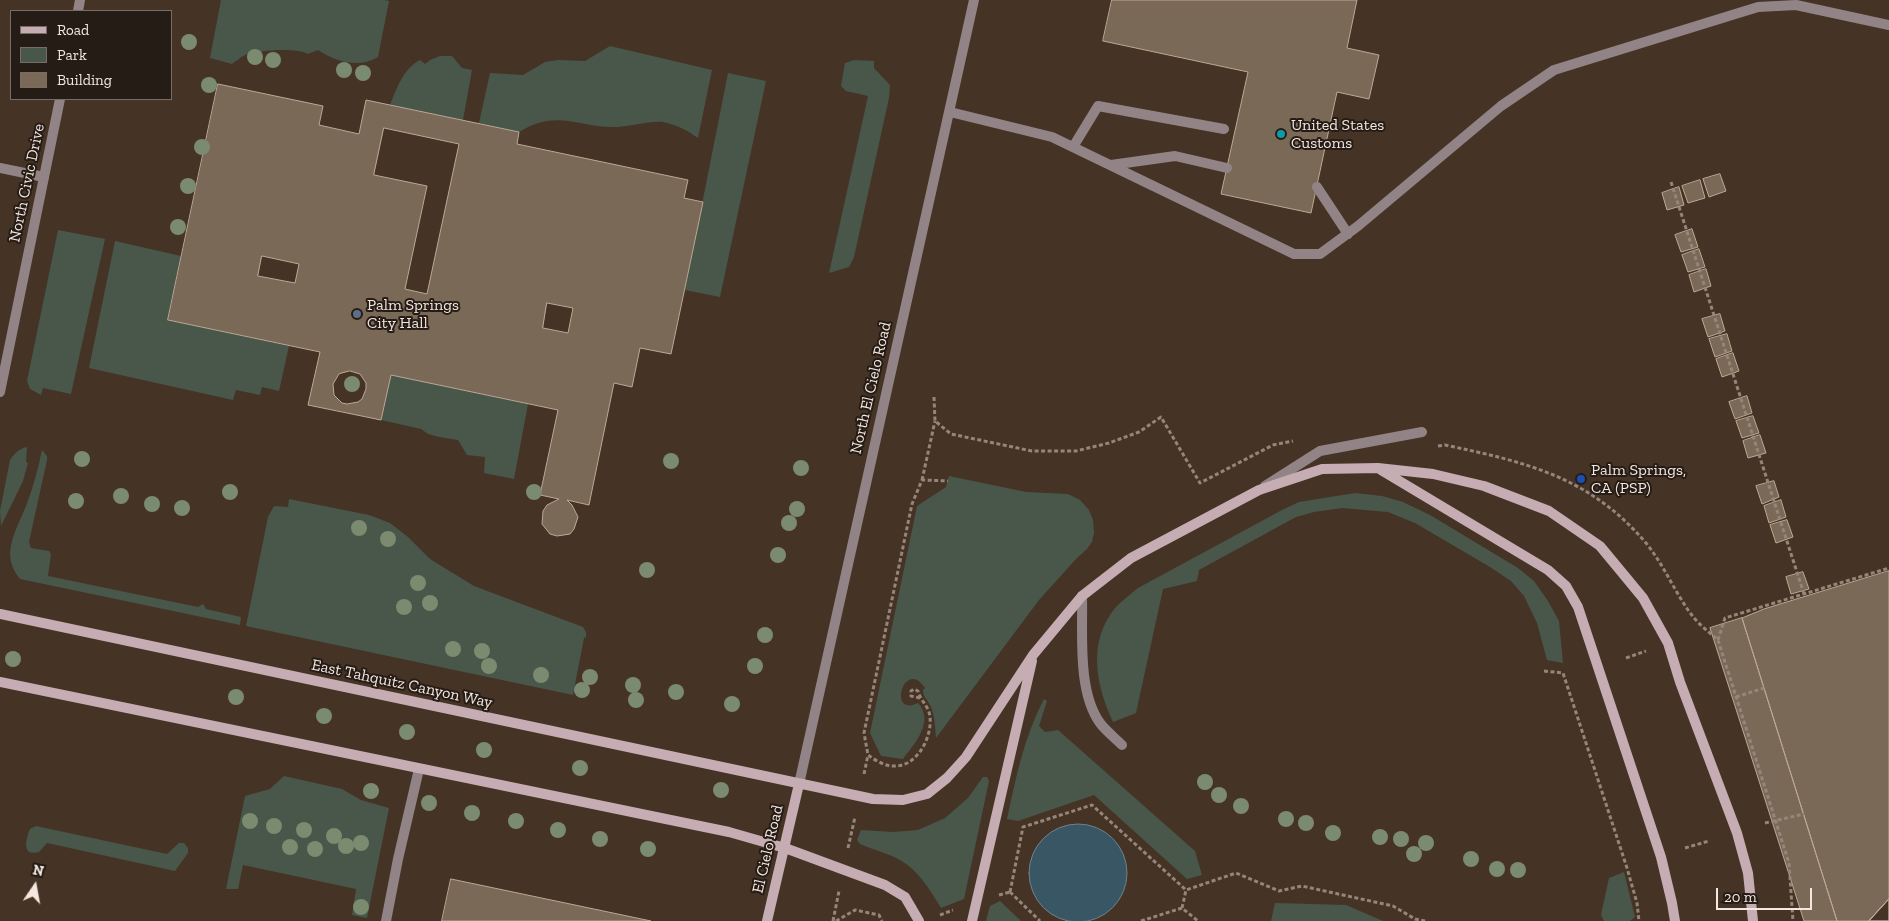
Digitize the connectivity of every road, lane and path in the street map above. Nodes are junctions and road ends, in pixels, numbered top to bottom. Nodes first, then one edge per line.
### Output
1 (974, 0) edge
2 (1889, 25) edge
3 (60, 100) edge
4 (950, 112) junction
5 (1224, 129) dead end
6 (1073, 147) junction
7 (1111, 166) junction
8 (0, 168) edge
9 (1227, 168) dead end
10 (44, 178) junction
11 (1671, 182) dead end
12 (1317, 187) dead end
13 (1348, 234) junction
14 (0, 392) edge
15 (934, 397) dead end
16 (935, 421) junction
17 (1422, 432) dead end
18 (1185, 458) dead end
19 (1378, 468) junction
20 (922, 480) junction
21 (948, 481) dead end
22 (1259, 490) junction
23 (1889, 568) edge
24 (1804, 594) junction
25 (1082, 596) junction
26 (1686, 606) dead end
27 (0, 614) edge
28 (1718, 640) junction
29 (1646, 651) dead end
30 (1033, 655) junction
31 (1626, 658) dead end
32 (1544, 671) dead end
33 (0, 682) edge
34 (1764, 688) dead end
35 (1736, 697) junction
36 (920, 698) dead end
37 (1122, 745) dead end
38 (868, 756) junction
39 (419, 769) junction
40 (799, 784) junction
41 (859, 796) junction
42 (1804, 814) dead end
43 (1775, 820) junction
44 (1765, 823) dead end
45 (1709, 841) dead end
46 (784, 848) junction
47 (1685, 848) dead end
48 (844, 870) junction
49 (1186, 890) junction
50 (1182, 908) junction
51 (386, 921) edge
52 (767, 921) edge
53 (834, 921) edge
54 (882, 921) edge
55 (919, 921) edge
56 (972, 921) edge
57 (1040, 921) edge
58 (1141, 921) edge
59 (1198, 921) edge
60 (1425, 921) edge
61 (1639, 921) edge
62 (1675, 921) edge
63 (1753, 921) edge
64 (1793, 921) edge

1 - 4 street, North El Cielo Road
2 - 13 street
3 - 10 street, North Civic Drive
4 - 6 street
4 - 40 street, North El Cielo Road
5 - 6 street
6 - 7 street
7 - 9 street
7 - 13 street
8 - 10 street
10 - 14 street, North Civic Drive
11 - 24 path
12 - 13 street
15 - 16 path
16 - 18 path
16 - 20 path
17 - 22 street
19 - 22 street, East Tahquitz Canyon Way
19 - 62 street
19 - 63 street, East Tahquitz Canyon Way
20 - 21 path
20 - 38 path
22 - 25 street, East Tahquitz Canyon Way
23 - 24 path
24 - 28 path
25 - 30 street, East Tahquitz Canyon Way
25 - 37 street
26 - 28 path
27 - 40 street, East Tahquitz Canyon Way
28 - 35 path
29 - 31 path
30 - 41 street, East Tahquitz Canyon Way
30 - 56 street
32 - 61 path
33 - 39 street
34 - 35 path
35 - 43 path
36 - 38 path
38 - 41 path
39 - 46 street
39 - 51 street
40 - 41 street, East Tahquitz Canyon Way
40 - 46 street, El Cielo Road
41 - 48 path
42 - 43 path
43 - 44 path
43 - 64 path
45 - 47 path
46 - 48 street
46 - 52 street, El Cielo Road
48 - 53 path
48 - 55 street
49 - 50 path
49 - 57 path
49 - 60 path
50 - 58 path
50 - 59 path
53 - 54 path

